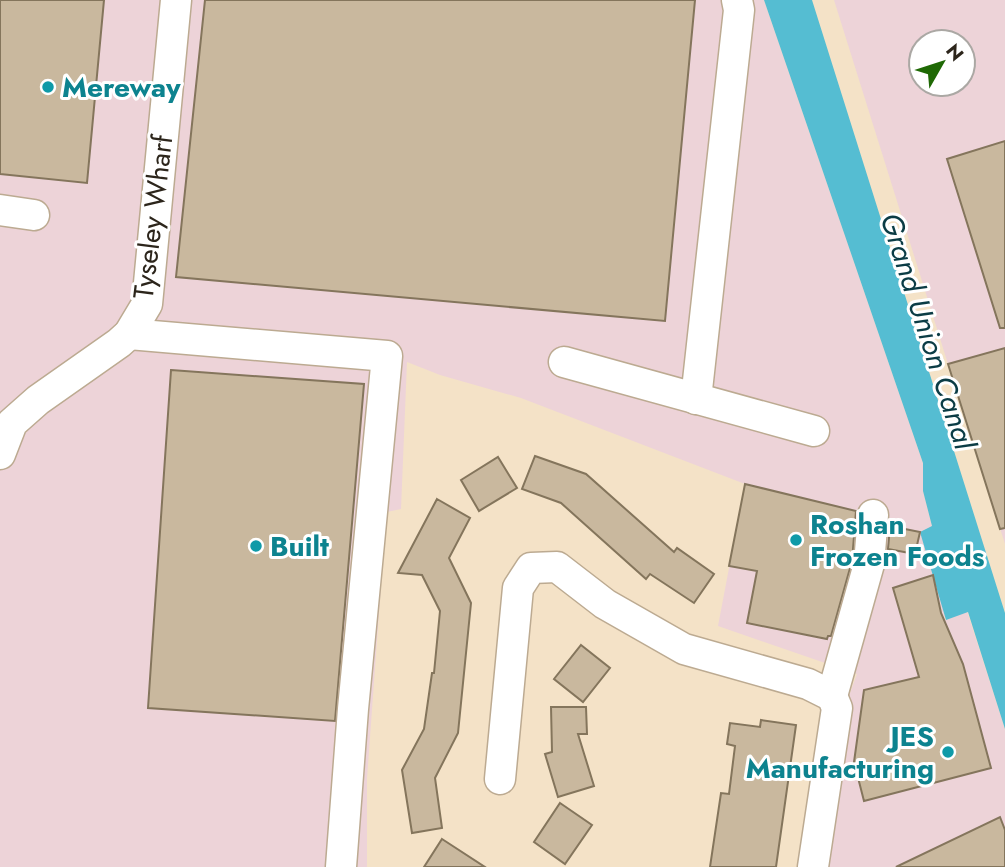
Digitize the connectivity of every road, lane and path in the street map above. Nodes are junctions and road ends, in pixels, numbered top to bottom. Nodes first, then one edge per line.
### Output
1 (176, 0) edge
2 (737, 0) edge
3 (0, 210) edge
4 (34, 215) dead end
5 (129, 334) junction
6 (564, 362) dead end
7 (696, 399) junction
8 (814, 431) dead end
9 (0, 454) edge
10 (873, 515) dead end
11 (834, 702) junction
12 (499, 779) dead end
13 (341, 867) edge
14 (813, 867) edge

1 - 5 street, Tyseley Wharf
2 - 7 street
3 - 4 street
5 - 9 street, Tyseley Wharf
5 - 13 street
6 - 7 street
7 - 8 street
10 - 11 street
11 - 12 street
11 - 14 street

